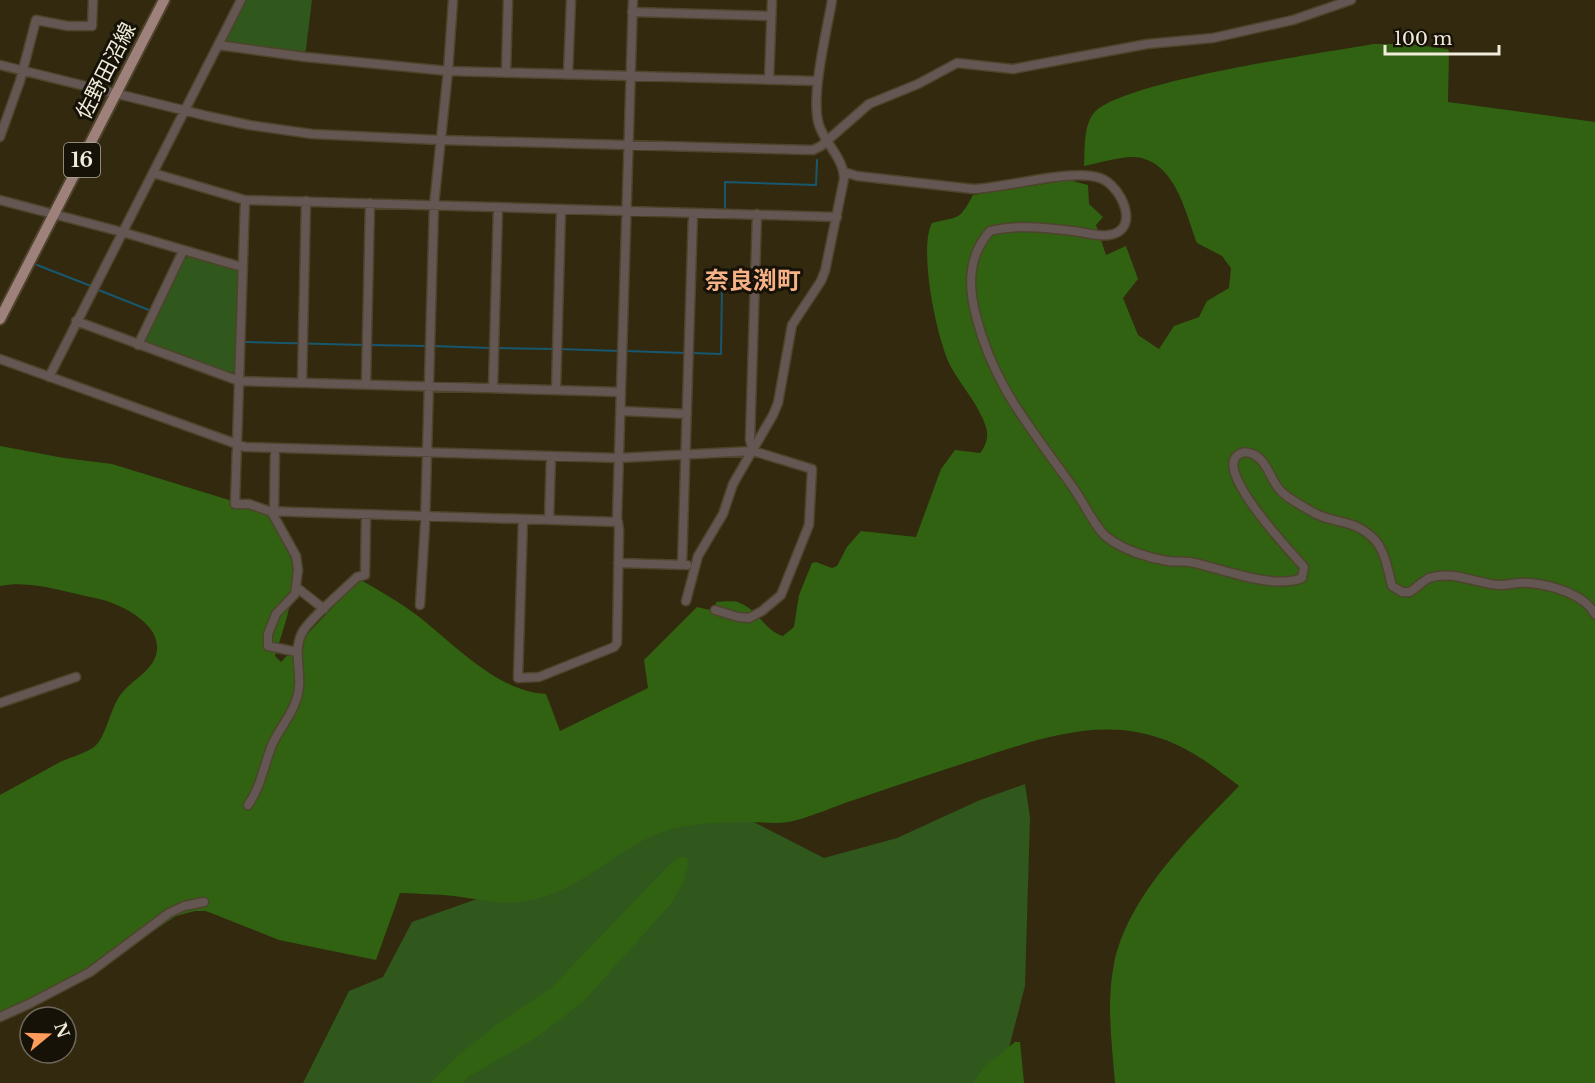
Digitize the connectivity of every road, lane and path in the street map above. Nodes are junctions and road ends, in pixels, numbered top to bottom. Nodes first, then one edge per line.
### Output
1 (93, 0) edge
2 (164, 0) edge
3 (241, 0) edge
4 (453, 0) edge
5 (508, 0) edge
6 (571, 0) edge
7 (633, 0) edge
8 (772, 0) edge
9 (832, 0) edge
10 (1351, 0) edge
11 (632, 12) junction
12 (771, 16) junction
13 (218, 45) junction
14 (0, 65) edge
15 (23, 71) junction
16 (448, 71) junction
17 (506, 73) junction
18 (568, 75) junction
19 (631, 76) junction
20 (769, 80) junction
21 (817, 81) junction
22 (117, 94) junction
23 (184, 111) junction
24 (0, 136) edge
25 (440, 140) junction
26 (826, 141) junction
27 (629, 144) junction
28 (844, 172) junction
29 (153, 173) junction
30 (0, 200) edge
31 (245, 200) junction
32 (306, 201) junction
33 (370, 203) junction
34 (434, 205) junction
35 (498, 207) junction
36 (561, 209) junction
37 (627, 211) junction
38 (693, 213) junction
39 (54, 214) junction
40 (757, 214) junction
41 (837, 217) junction
42 (122, 232) junction
43 (183, 251) junction
44 (242, 267) junction
45 (0, 319) edge
46 (76, 321) junction
47 (138, 345) junction
48 (0, 359) edge
49 (49, 377) junction
50 (239, 381) junction
51 (302, 382) junction
52 (366, 384) junction
53 (429, 386) junction
54 (493, 388) junction
55 (556, 390) junction
56 (621, 392) junction
57 (621, 411) junction
58 (687, 414) junction
59 (237, 444) junction
60 (275, 448) junction
61 (753, 451) junction
62 (427, 452) junction
63 (686, 454) junction
64 (551, 456) junction
65 (619, 458) junction
66 (272, 511) junction
67 (366, 514) junction
68 (425, 516) junction
69 (523, 519) junction
70 (549, 520) junction
71 (618, 520) junction
72 (618, 563) junction
73 (682, 565) junction
74 (696, 565) junction
75 (296, 587) junction
76 (686, 601) dead end
77 (420, 605) dead end
78 (324, 609) junction
79 (715, 610) dead end
80 (1595, 614) edge
81 (297, 652) junction
82 (76, 677) dead end
83 (0, 703) edge
84 (248, 805) dead end
85 (204, 902) dead end
86 (0, 1017) edge

1 - 15 street
2 - 22 main road, 佐野田沼線 / 16
3 - 13 street
4 - 16 street
5 - 17 street
6 - 18 street
7 - 11 street
8 - 12 street
9 - 21 street
10 - 26 street
11 - 12 street
11 - 19 street
12 - 20 street
13 - 16 street
13 - 23 street
14 - 15 street
15 - 22 street
15 - 24 street
16 - 17 street
16 - 25 street
17 - 18 street
18 - 19 street
19 - 20 street
19 - 27 street
20 - 21 street
21 - 26 street
22 - 23 street
22 - 39 main road, 佐野田沼線 / 16
23 - 25 street
23 - 29 street
25 - 27 street
25 - 34 street
26 - 27 street
26 - 28 street
27 - 37 street
28 - 41 street
28 - 80 street
29 - 31 street
29 - 42 street
30 - 39 street
31 - 32 street
31 - 44 street
32 - 33 street
32 - 51 street
33 - 34 street
33 - 52 street
34 - 35 street
34 - 53 street
35 - 36 street
35 - 54 street
36 - 37 street
36 - 55 street
37 - 38 street
37 - 56 street
38 - 40 street
38 - 58 street
39 - 42 street
39 - 45 main road, 佐野田沼線 / 16
40 - 41 street
40 - 61 street
41 - 61 street
42 - 43 street
42 - 46 street
43 - 44 street
43 - 47 street
44 - 50 street
46 - 47 street
46 - 49 street
47 - 50 street
48 - 49 street
49 - 59 street
50 - 51 street
50 - 59 street
51 - 52 street
52 - 53 street
53 - 54 street
53 - 62 street
54 - 55 street
55 - 56 street
56 - 57 street
57 - 58 street
57 - 65 street
58 - 63 street
59 - 60 street
59 - 66 street
60 - 62 street
60 - 66 street
61 - 63 street
61 - 74 street
61 - 79 street
62 - 64 street
62 - 68 street
63 - 65 street
63 - 73 street
64 - 65 street
64 - 70 street
65 - 71 street
66 - 67 street
66 - 75 street
67 - 68 street
67 - 78 street
68 - 69 street
68 - 77 street
69 - 70 street
69 - 72 street
70 - 71 street
71 - 72 street
72 - 73 street
73 - 74 street
74 - 76 street
75 - 78 street
75 - 81 street
78 - 81 street
81 - 84 street
82 - 83 street
85 - 86 street

